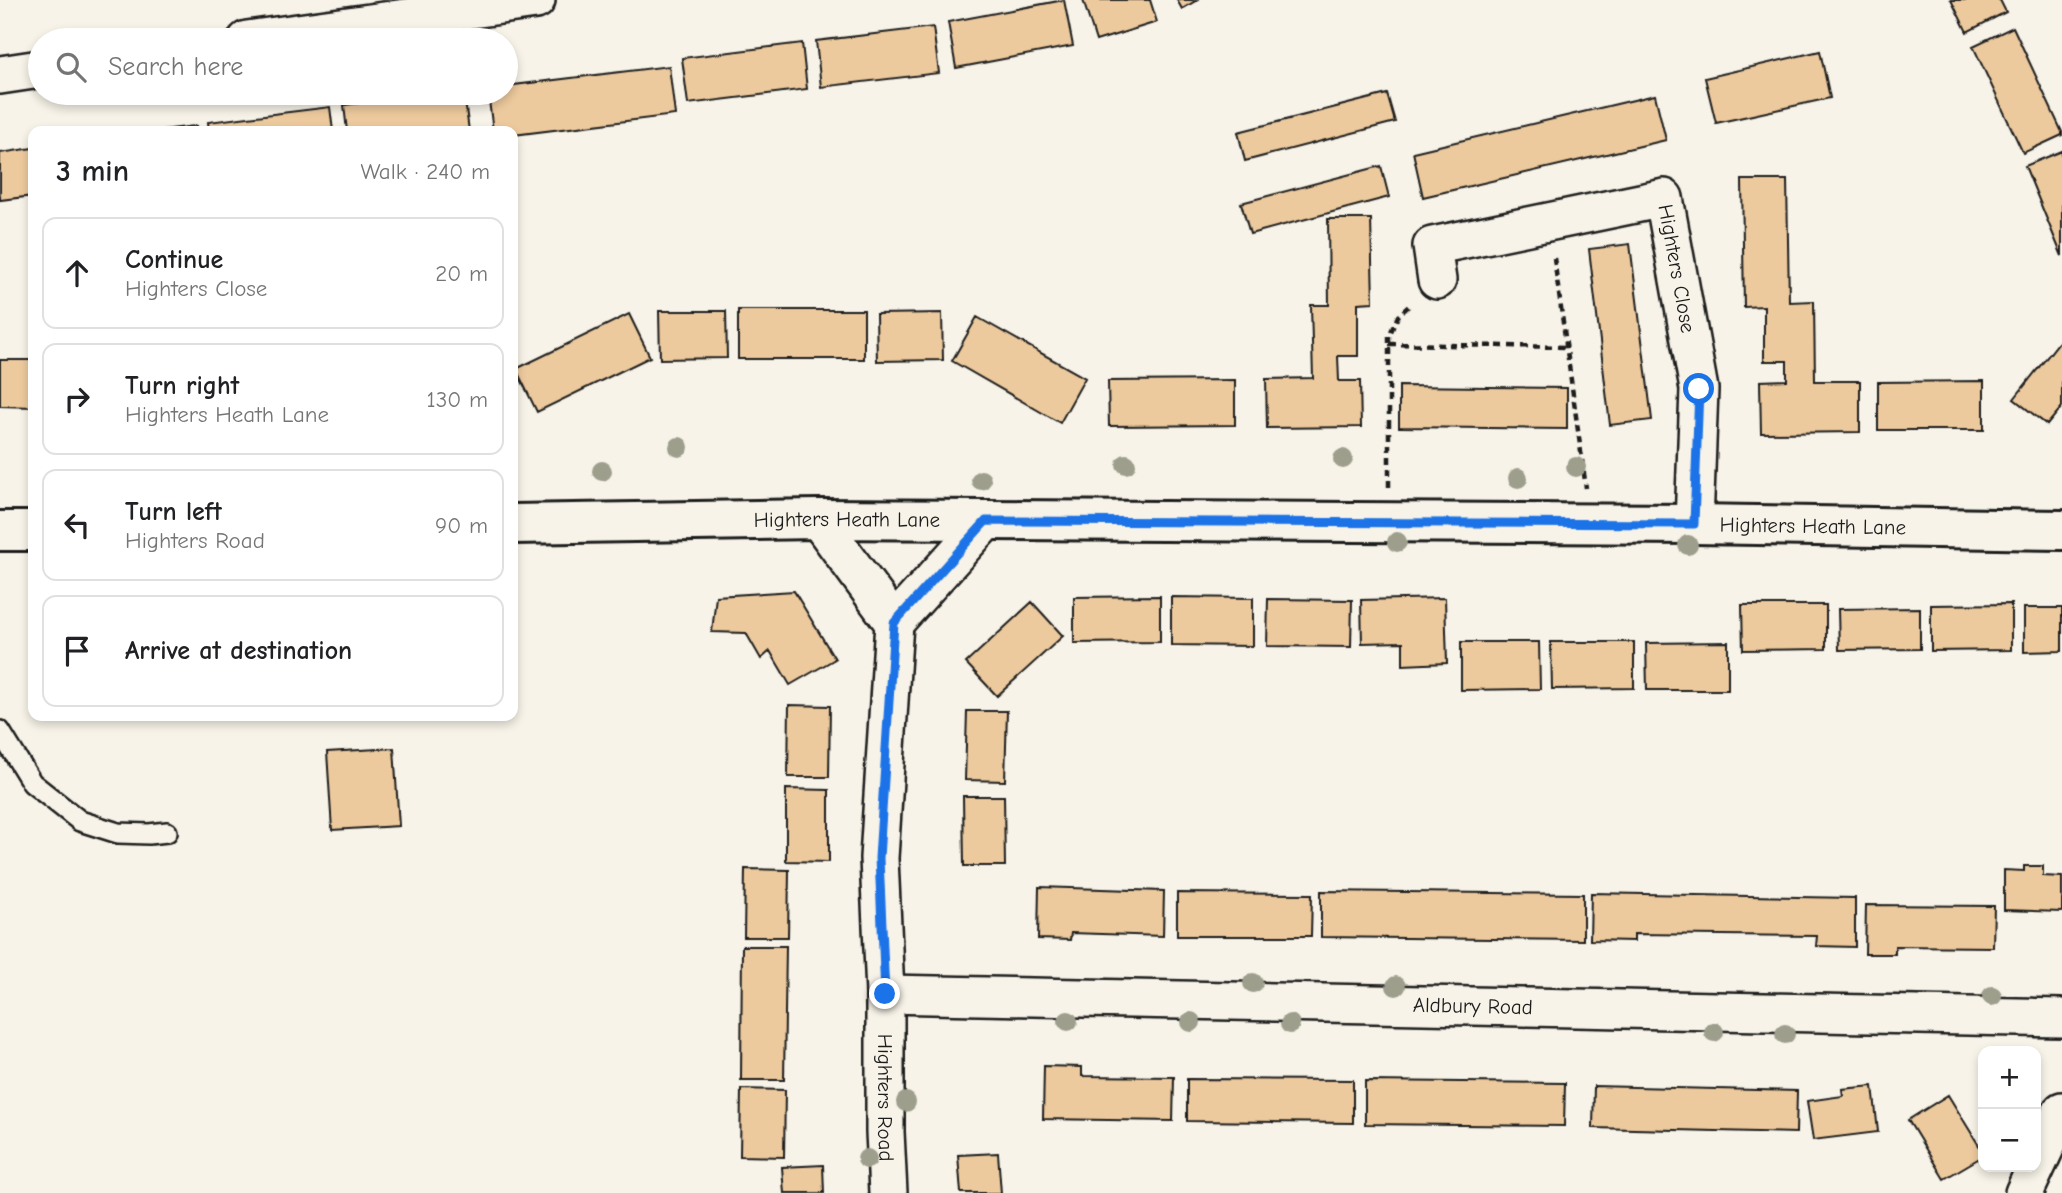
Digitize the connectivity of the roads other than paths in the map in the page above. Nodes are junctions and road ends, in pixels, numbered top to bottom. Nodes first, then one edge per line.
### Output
1 (536, 0) edge
2 (334, 28) edge
3 (28, 71) edge
4 (0, 75) edge
5 (1437, 280) road end
6 (818, 519) junction
7 (986, 521) junction
8 (518, 524) edge
9 (1694, 524) junction
10 (2062, 530) edge
11 (0, 531) edge
12 (28, 531) edge
13 (894, 623) junction
14 (0, 732) edge
15 (167, 832) dead end
16 (885, 994) junction
17 (2062, 1018) edge
18 (2062, 1111) edge
19 (888, 1193) edge
20 (2024, 1193) edge

1 - 2 street
3 - 4 street
5 - 9 street, Highters Close
6 - 7 street, Highters Heath Lane
6 - 8 street, Highters Heath Lane
6 - 13 street
7 - 9 street, Highters Heath Lane
7 - 13 street
9 - 10 street, Highters Heath Lane
11 - 12 street
13 - 16 street, Highters Road
14 - 15 lane
16 - 17 street, Aldbury Road
16 - 19 street, Highters Road
18 - 20 street

